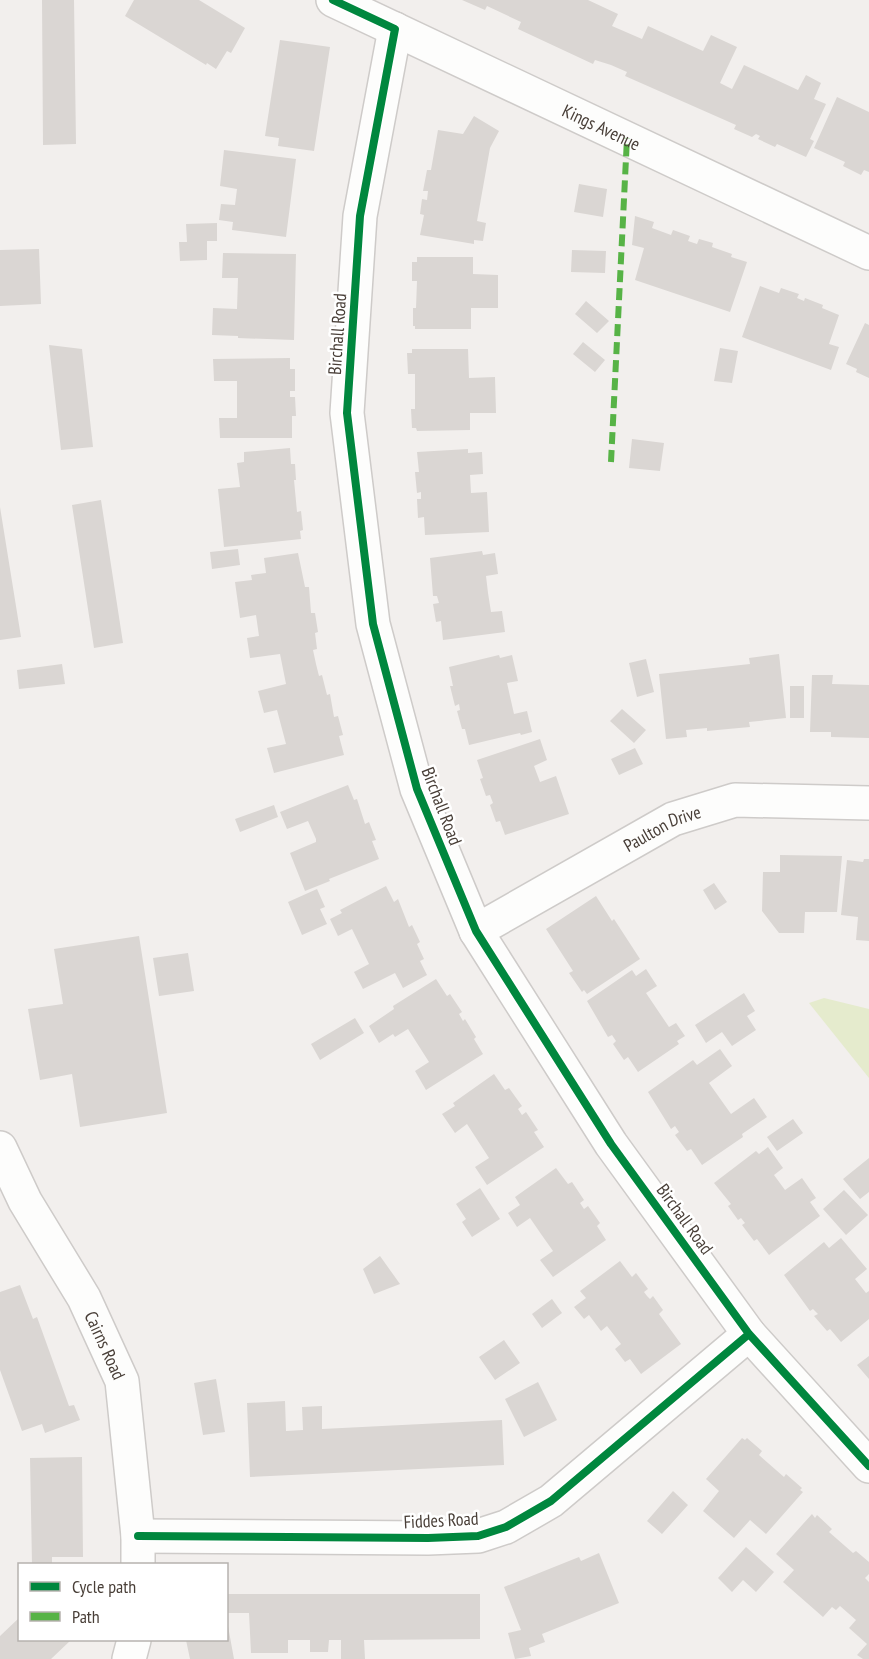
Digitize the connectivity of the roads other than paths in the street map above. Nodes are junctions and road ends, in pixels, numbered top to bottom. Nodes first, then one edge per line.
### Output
1 (333, 0) edge
2 (395, 29) junction
3 (869, 253) edge
4 (869, 803) edge
5 (476, 931) junction
6 (0, 1148) edge
7 (749, 1334) junction
8 (869, 1466) edge
9 (138, 1550) edge
10 (134, 1641) edge
11 (129, 1659) edge

1 - 2 street, Kings Avenue
2 - 3 street, Kings Avenue
2 - 5 street, Birchall Road
4 - 5 street, Paulton Drive
5 - 7 street, Birchall Road
6 - 9 street, Cairns Road
7 - 8 street, Birchall Road
7 - 9 street, Fiddes Road
10 - 11 street

